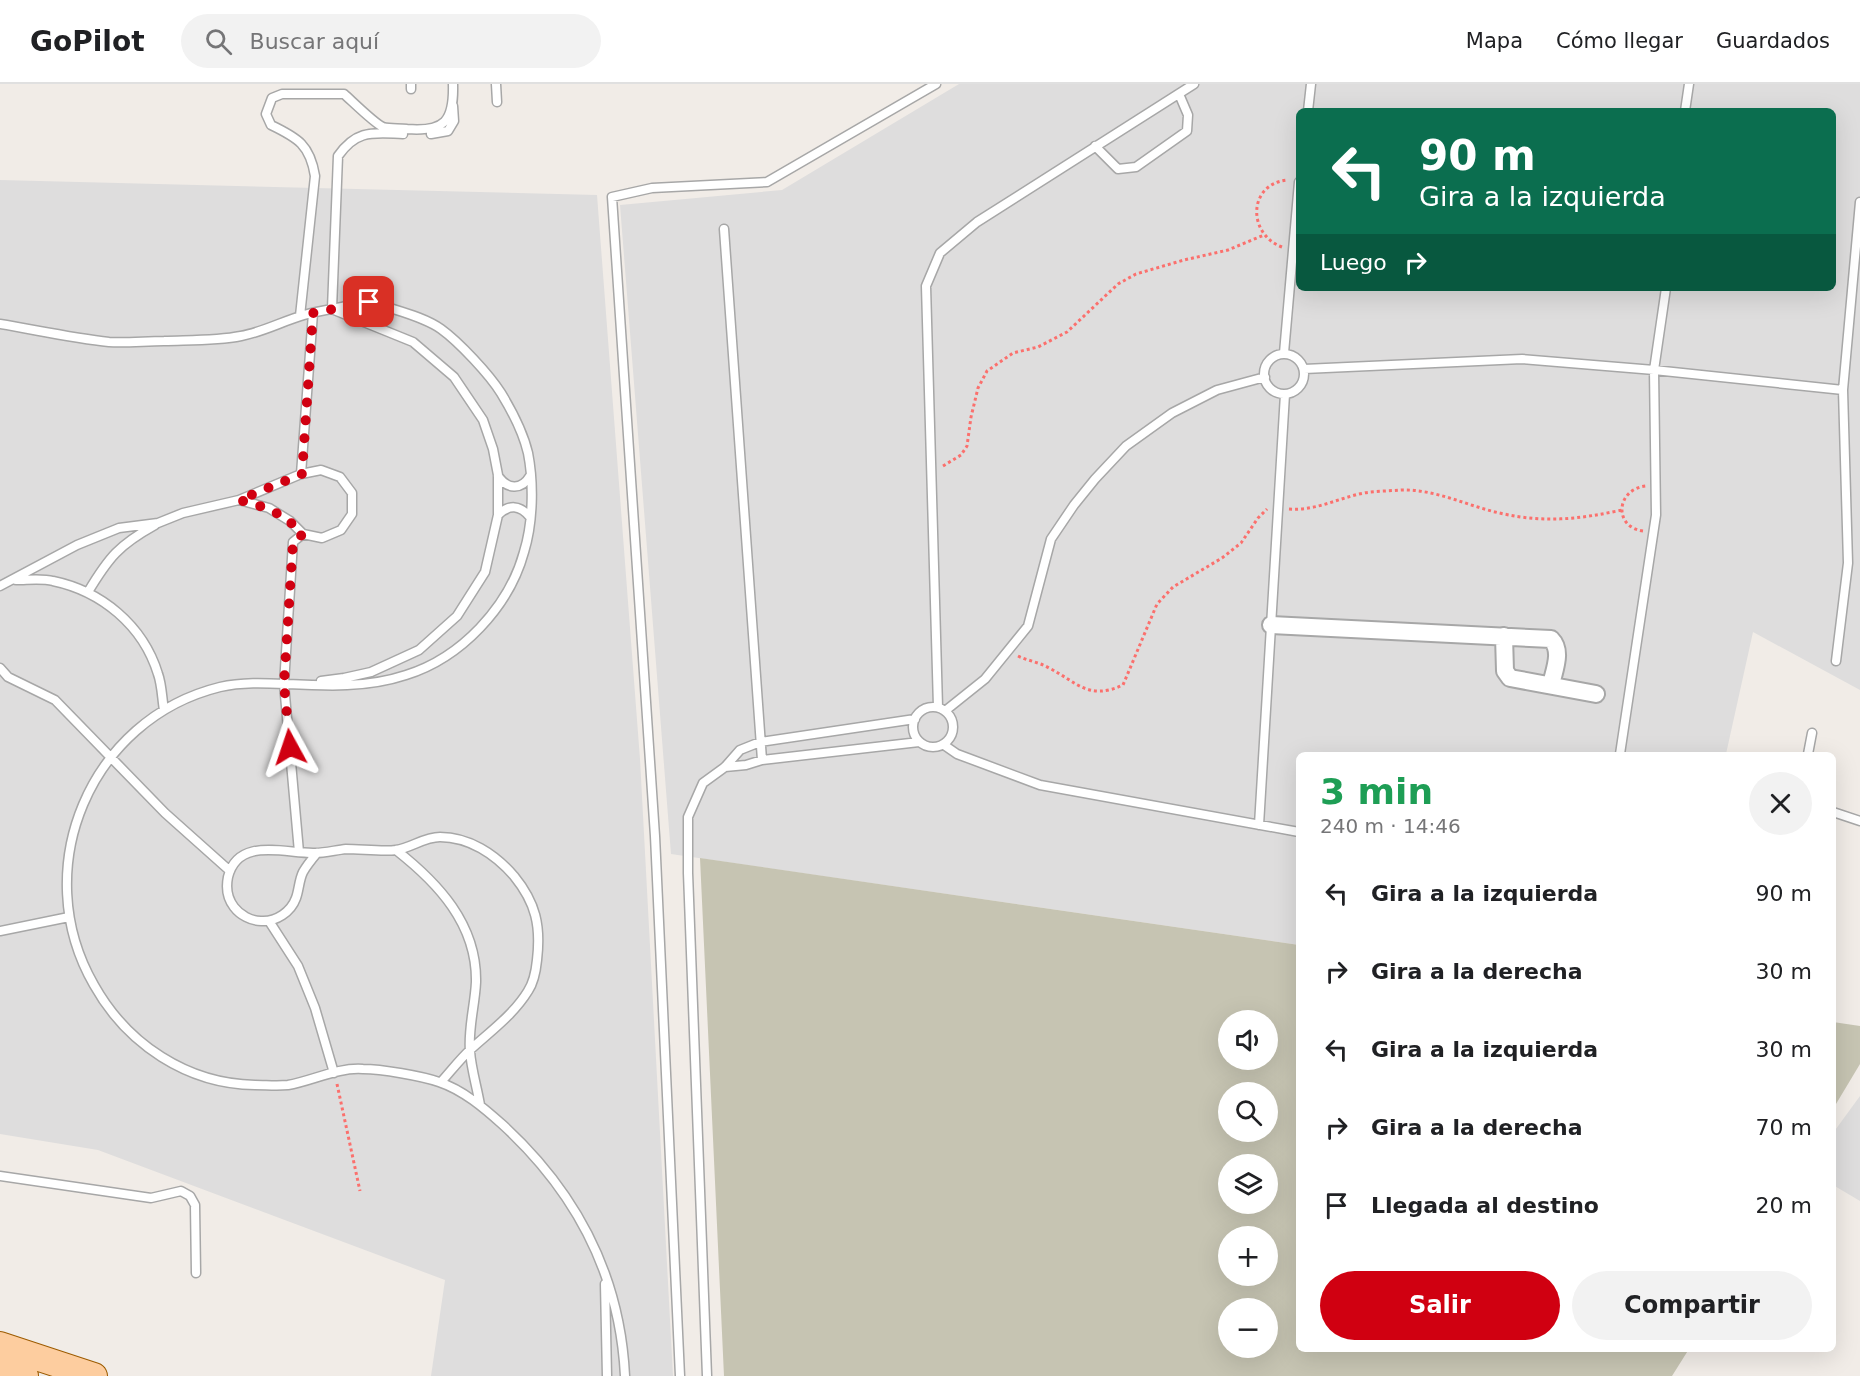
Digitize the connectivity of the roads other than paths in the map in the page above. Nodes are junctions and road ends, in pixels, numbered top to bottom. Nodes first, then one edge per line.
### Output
1 (453, 84) edge
2 (496, 84) edge
3 (936, 84) edge
4 (1194, 84) edge
5 (1311, 84) edge
6 (1689, 84) edge
7 (1179, 94) junction
8 (497, 102) dead end
9 (453, 103) junction
10 (1308, 108) edge
11 (1685, 108) edge
12 (1095, 146) junction
13 (1295, 181) edge
14 (1860, 202) edge
15 (724, 229) dead end
16 (1666, 291) edge
17 (332, 309) junction
18 (313, 313) junction
19 (300, 316) junction
20 (0, 324) edge
21 (1284, 353) junction
22 (1304, 369) junction
23 (1654, 369) junction
24 (1265, 377) junction
25 (1843, 390) junction
26 (1285, 394) junction
27 (302, 474) junction
28 (498, 475) junction
29 (530, 475) junction
30 (239, 500) junction
31 (498, 515) junction
32 (530, 517) junction
33 (158, 523) junction
34 (303, 534) junction
35 (13, 580) junction
36 (0, 586) edge
37 (88, 592) junction
38 (1271, 625) junction
39 (1504, 636) junction
40 (1836, 661) dead end
41 (0, 668) edge
42 (284, 684) junction
43 (1551, 685) junction
44 (1596, 694) dead end
45 (941, 709) junction
46 (164, 710) junction
47 (915, 719) junction
48 (1812, 733) dead end
49 (760, 742) junction
50 (920, 742) junction
51 (945, 745) junction
52 (1620, 752) edge
53 (1808, 752) edge
54 (110, 758) junction
55 (762, 760) junction
56 (725, 767) junction
57 (1836, 813) edge
58 (1860, 821) edge
59 (1259, 825) junction
60 (1296, 831) edge
61 (396, 850) junction
62 (299, 852) junction
63 (317, 854) junction
64 (230, 871) junction
65 (69, 917) junction
66 (269, 921) junction
67 (0, 931) edge
68 (470, 1050) junction
69 (334, 1073) junction
70 (441, 1082) junction
71 (480, 1105) junction
72 (0, 1176) edge
73 (605, 1271) junction
74 (196, 1273) dead end
75 (0, 1345) edge
76 (0, 1368) edge
77 (25, 1376) edge
78 (94, 1376) edge
79 (607, 1376) edge
80 (625, 1376) edge
81 (680, 1376) edge
82 (707, 1376) edge

1 - 9 lane
2 - 8 lane
3 - 81 lane
4 - 7 lane
5 - 10 lane
6 - 11 lane
7 - 12 lane
7 - 12 lane
9 - 17 lane
9 - 19 lane
12 - 45 lane
13 - 21 lane
14 - 25 lane
15 - 49 lane
16 - 23 lane
17 - 18 lane
17 - 28 lane
17 - 29 lane
18 - 19 lane
18 - 27 lane
19 - 20 lane
21 - 22 lane
21 - 24 lane
22 - 23 lane
22 - 26 lane
23 - 25 lane
23 - 52 lane
24 - 26 lane
24 - 45 lane
25 - 40 lane
26 - 38 lane
27 - 30 lane
27 - 34 lane
28 - 29 lane
28 - 31 lane
29 - 32 lane
30 - 33 lane
30 - 34 lane
31 - 32 lane
31 - 42 lane
32 - 42 lane
33 - 35 lane
33 - 37 lane
34 - 42 lane
35 - 36 lane
35 - 37 lane
37 - 46 lane
38 - 39 street
38 - 59 lane
39 - 43 street
39 - 43 street
41 - 54 lane
42 - 46 lane
42 - 62 lane
43 - 44 street
45 - 47 lane
45 - 51 lane
46 - 54 lane
47 - 49 lane
47 - 50 lane
48 - 53 lane
49 - 55 lane
49 - 56 lane
50 - 51 lane
50 - 55 lane
51 - 59 lane
54 - 64 lane
54 - 65 lane
55 - 56 lane
56 - 82 lane
57 - 58 lane
59 - 60 lane
61 - 63 lane
61 - 68 lane
61 - 68 lane
62 - 63 lane
62 - 64 lane
63 - 66 lane
64 - 66 lane
65 - 67 lane
65 - 69 lane
66 - 69 lane
68 - 70 lane
68 - 71 lane
69 - 70 lane
70 - 71 lane
71 - 73 lane
72 - 74 lane
73 - 79 lane
73 - 80 lane
75 - 78 main road
76 - 77 main road

